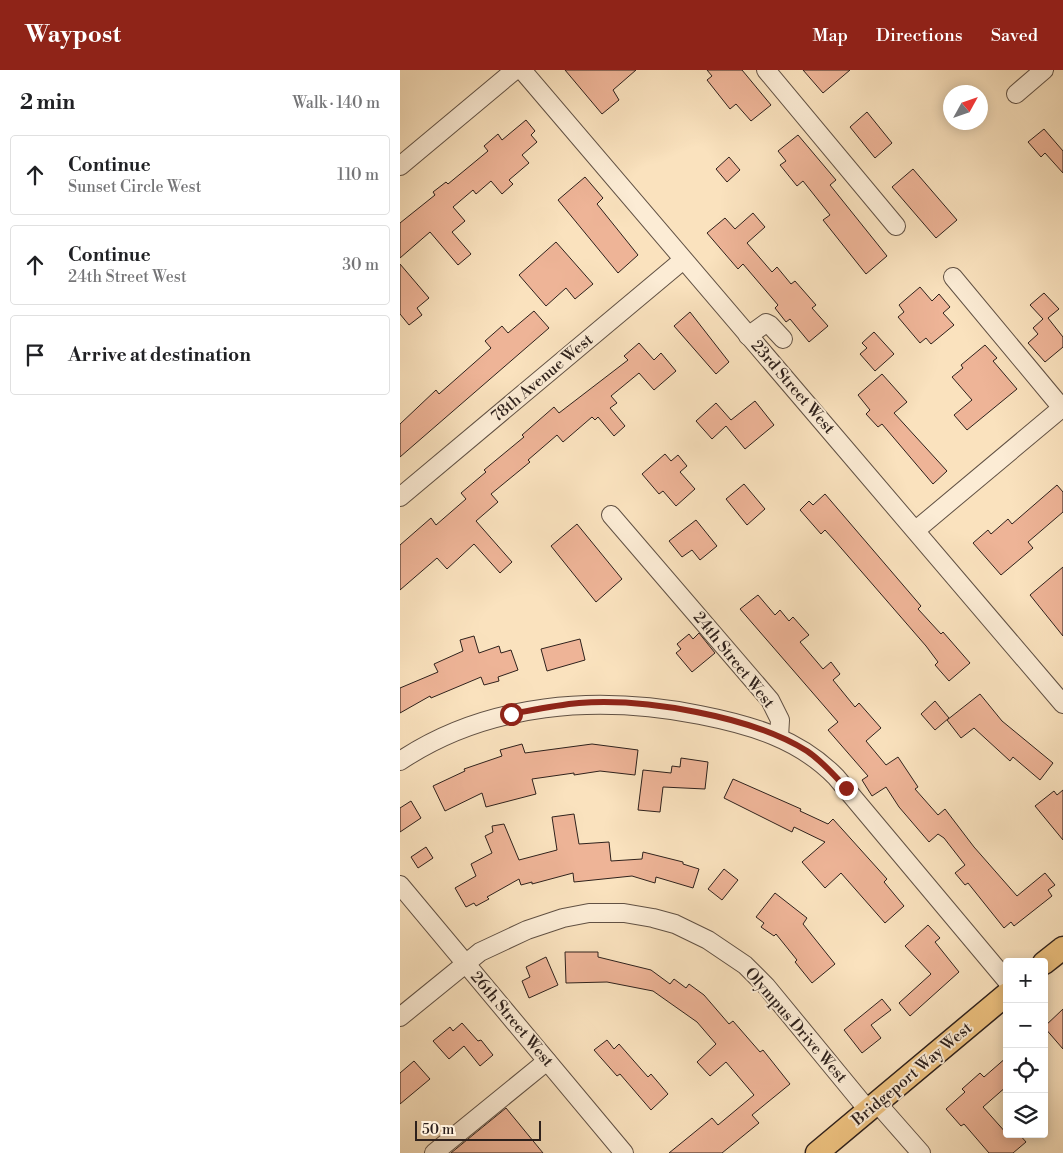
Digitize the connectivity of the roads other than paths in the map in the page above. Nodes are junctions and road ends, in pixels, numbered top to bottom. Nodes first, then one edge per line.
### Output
1 (515, 70) edge
2 (522, 70) edge
3 (766, 70) edge
4 (1044, 70) edge
5 (1016, 94) dead end
6 (400, 166) edge
7 (896, 226) dead end
8 (683, 260) junction
9 (953, 277) dead end
10 (748, 336) junction
11 (782, 339) dead end
12 (1062, 408) edge
13 (400, 497) edge
14 (611, 515) dead end
15 (916, 530) junction
16 (1063, 704) edge
17 (779, 737) junction
18 (400, 761) edge
19 (400, 885) edge
20 (1063, 948) edge
21 (1048, 960) edge
22 (466, 963) junction
23 (1003, 976) edge
24 (1003, 997) edge
25 (400, 1017) edge
26 (547, 1061) junction
27 (873, 1106) junction
28 (434, 1153) edge
29 (624, 1153) edge
30 (817, 1153) edge
31 (921, 1153) edge

1 - 6 street
2 - 8 street, 23rd Street West
3 - 7 street
4 - 5 street
8 - 10 street, 23rd Street West
8 - 13 street, 78th Avenue West
9 - 12 street
10 - 11 street
10 - 15 street, 23rd Street West
12 - 15 street
14 - 17 street, 24th Street West
15 - 16 street, 23rd Street West
17 - 18 street
17 - 23 street
19 - 22 street, 26th Street West
20 - 21 main road
22 - 25 street, Olympus Drive West
22 - 26 street, 26th Street West
22 - 27 street, Olympus Drive West
24 - 27 main road, Bridgeport Way West
26 - 28 street
26 - 29 street, 26th Street West
27 - 30 main road, Bridgeport Way West
27 - 31 street, Olympus Drive West

